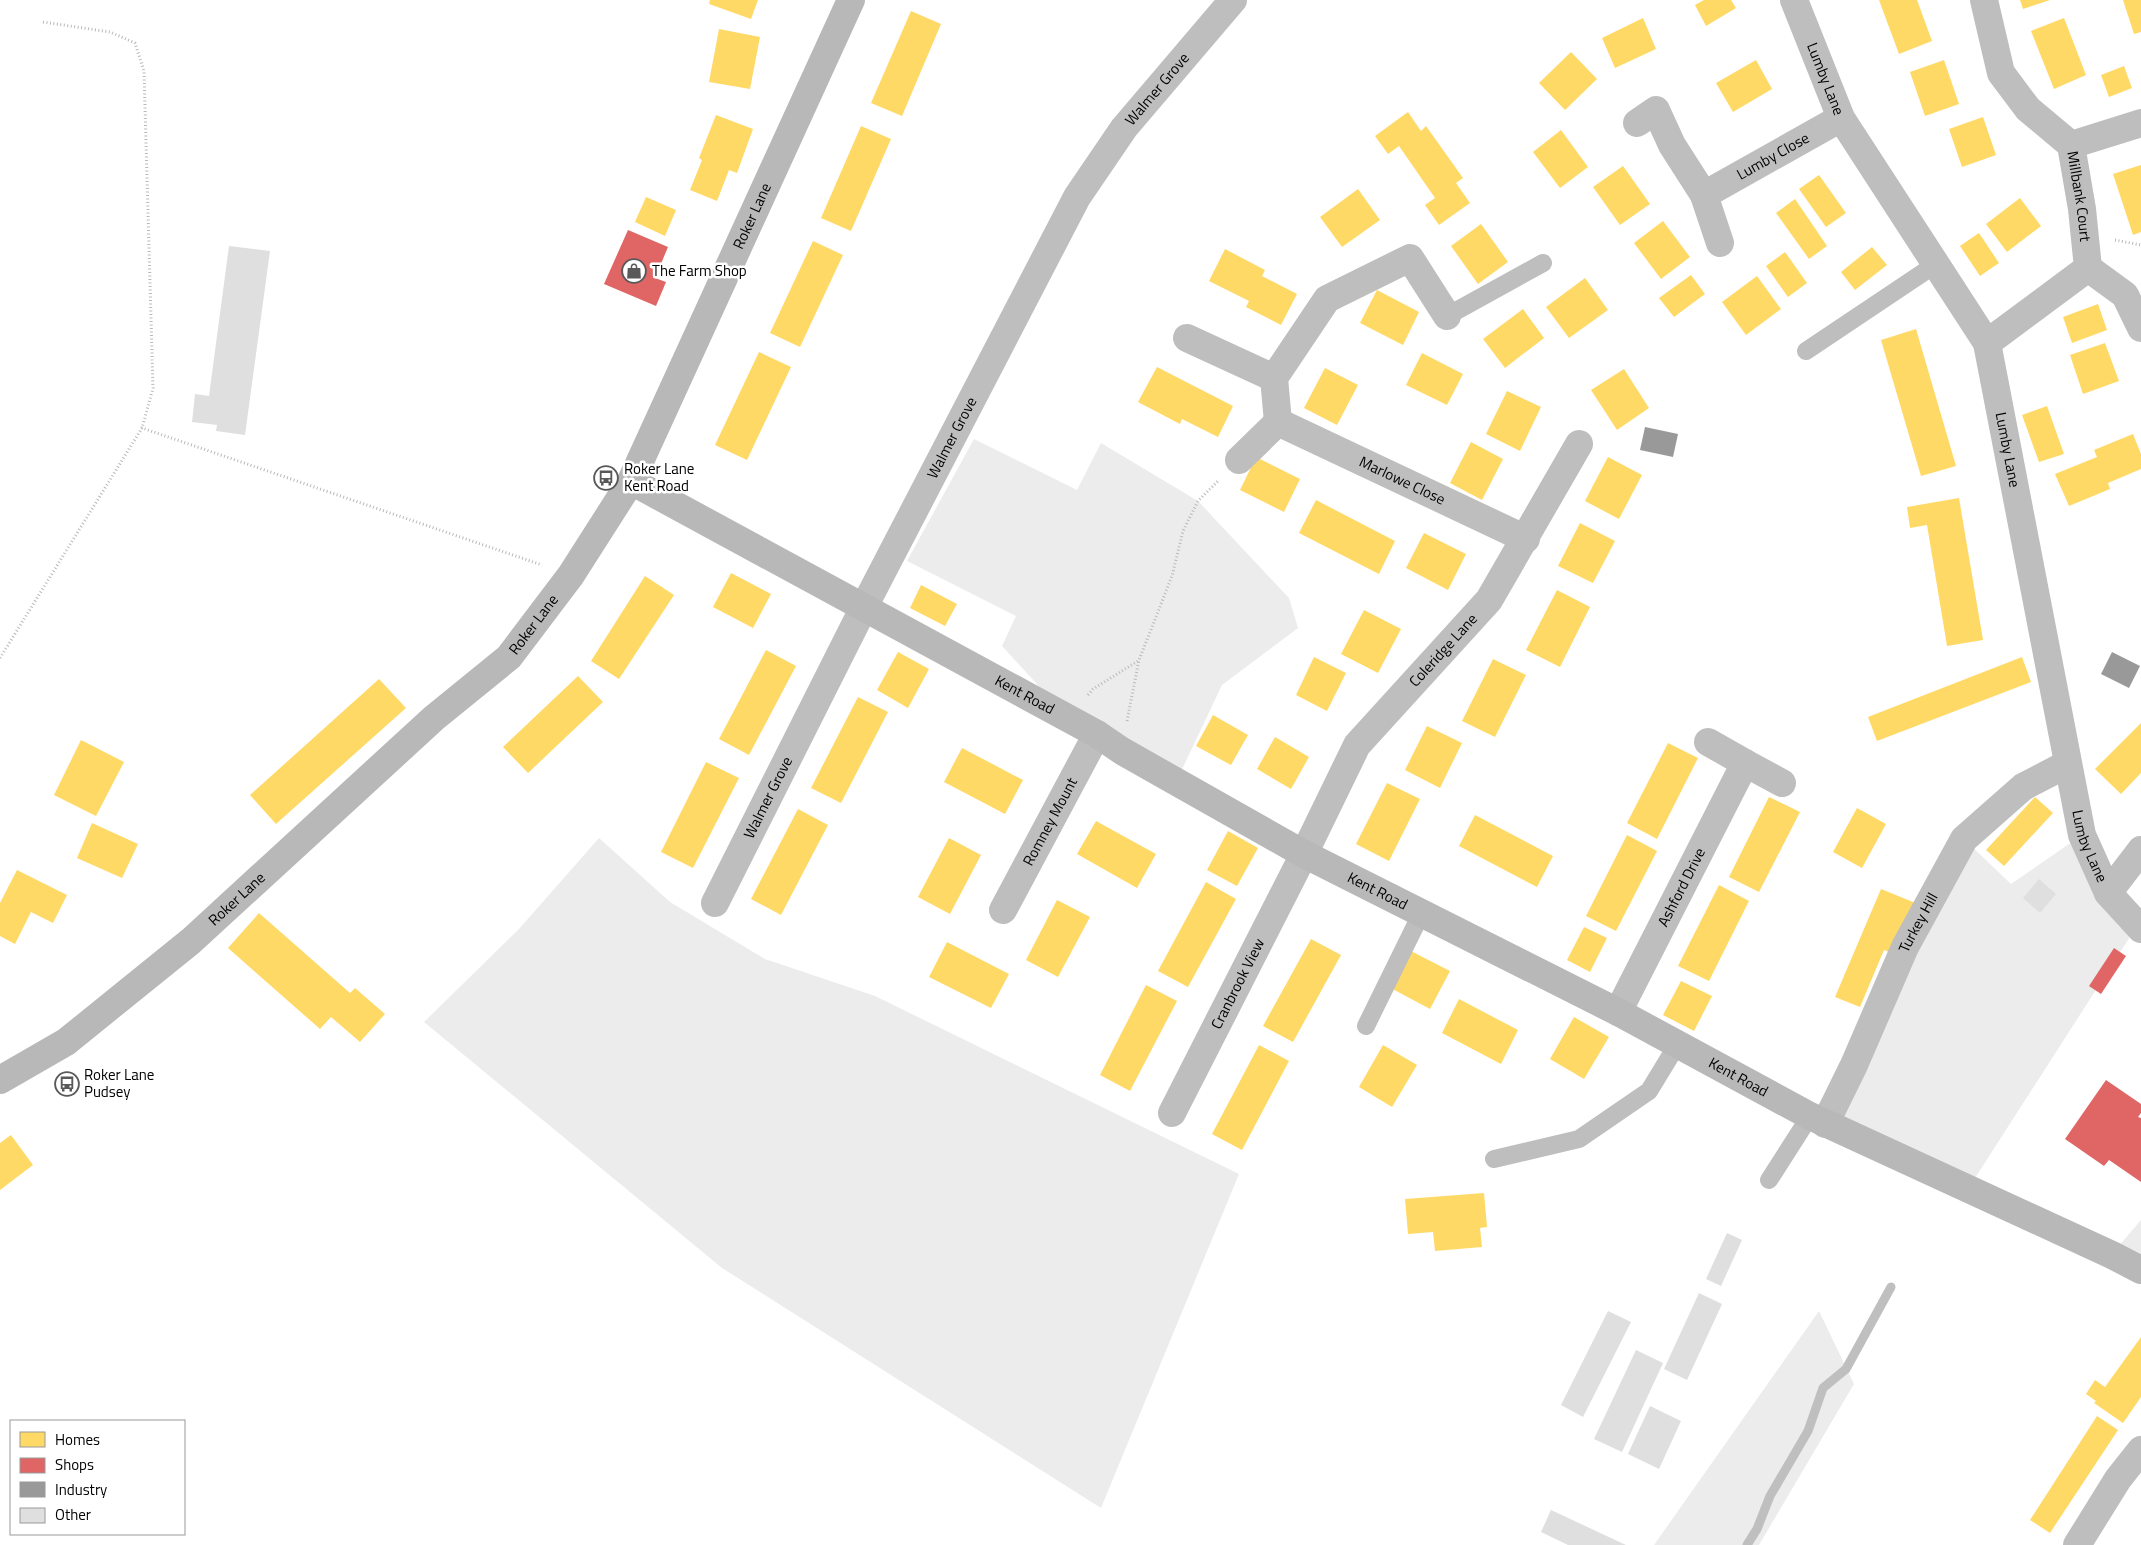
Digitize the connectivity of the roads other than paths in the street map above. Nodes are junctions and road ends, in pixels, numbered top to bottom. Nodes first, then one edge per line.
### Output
1 (851, 0) edge
2 (1233, 0) edge
3 (1794, 0) edge
4 (1984, 0) edge
5 (1841, 118) junction
6 (1637, 123) dead end
7 (2141, 123) edge
8 (2071, 145) junction
9 (1704, 195) junction
10 (1720, 243) dead end
11 (1543, 263) dead end
12 (1936, 264) junction
13 (2088, 268) junction
14 (1447, 316) joint
15 (2141, 328) edge
16 (1187, 338) dead end
17 (1988, 343) junction
18 (1806, 351) dead end
19 (1274, 378) junction
20 (1278, 422) junction
21 (1579, 444) dead end
22 (1239, 460) road end
23 (631, 481) junction
24 (1526, 539) junction
25 (864, 607) junction
26 (1097, 734) junction
27 (1708, 742) dead end
28 (1745, 763) junction
29 (2067, 764) junction
30 (1782, 783) dead end
31 (2141, 850) edge
32 (1304, 854) junction
33 (2108, 893) junction
34 (715, 904) dead end
35 (1003, 910) dead end
36 (1422, 912) junction
37 (2141, 930) edge
38 (1618, 1012) junction
39 (1366, 1026) dead end
40 (1677, 1045) junction
41 (0, 1080) edge
42 (1172, 1113) dead end
43 (1818, 1120) junction
44 (1494, 1160) dead end
45 (1769, 1180) dead end
46 (2141, 1270) edge
47 (2141, 1450) edge
48 (2077, 1545) edge

1 - 23 street, Roker Lane
2 - 25 street, Walmer Grove
3 - 5 street, Lumby Lane
4 - 8 street, Millbank Court
5 - 9 street, Lumby Close
5 - 12 street, Lumby Lane
6 - 9 street
7 - 8 street
8 - 13 street, Millbank Court
9 - 10 street
11 - 14 lane
12 - 17 street, Lumby Lane
12 - 18 lane
13 - 15 street
13 - 17 street
14 - 19 street
16 - 19 street
17 - 29 street, Lumby Lane
19 - 20 street
20 - 22 street
20 - 24 street, Marlowe Close
21 - 24 street, Coleridge Lane
23 - 25 street, Kent Road
23 - 41 street, Roker Lane
24 - 32 street, Coleridge Lane
25 - 26 street, Kent Road
25 - 34 street, Walmer Grove
26 - 32 street, Kent Road
26 - 35 street, Romney Mount
27 - 28 street
28 - 30 street
28 - 38 street, Ashford Drive
29 - 33 street, Lumby Lane
29 - 43 street, Turkey Hill
31 - 33 street
32 - 36 street, Kent Road
32 - 42 street, Cranbrook View
33 - 37 street, Lumby Lane
36 - 38 street, Kent Road
36 - 39 lane
38 - 40 street, Kent Road
40 - 43 street, Kent Road
40 - 44 lane
43 - 45 lane
43 - 46 street, Kent Road
47 - 48 street

